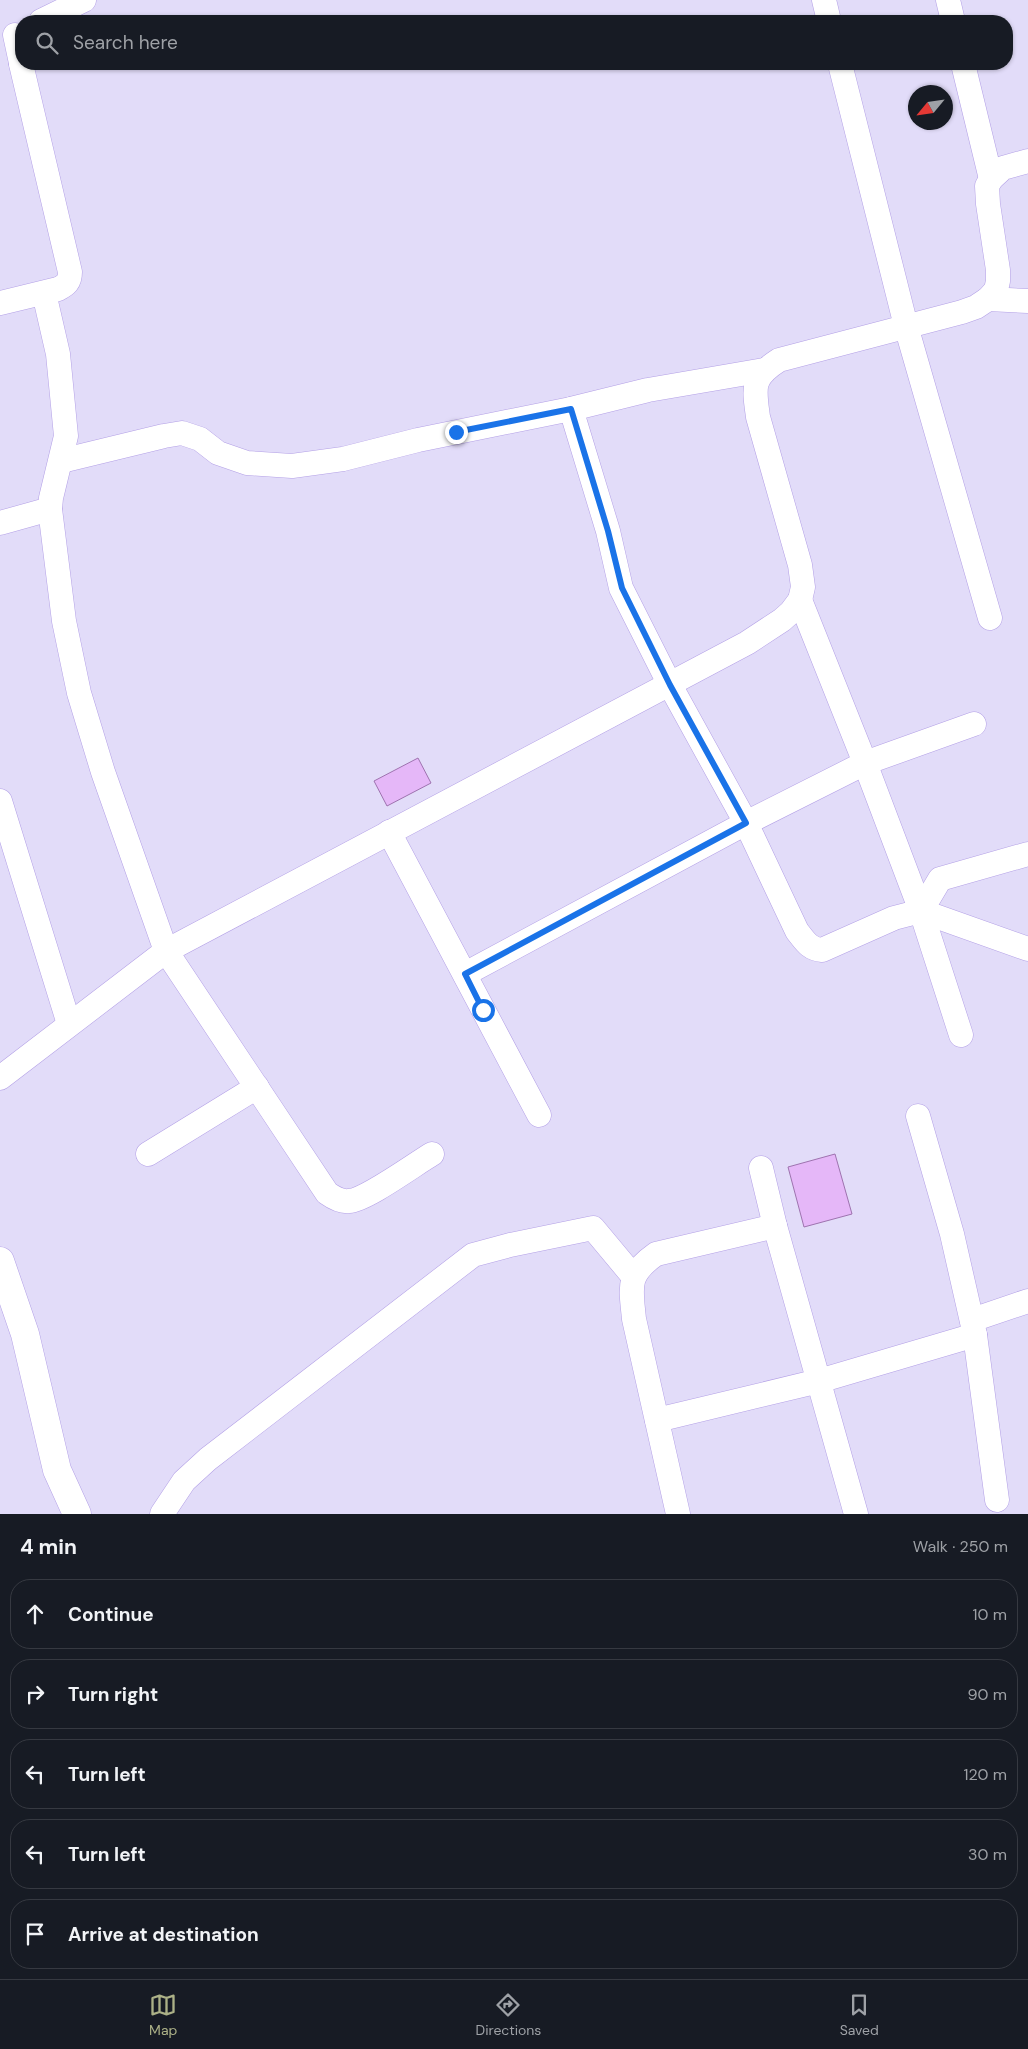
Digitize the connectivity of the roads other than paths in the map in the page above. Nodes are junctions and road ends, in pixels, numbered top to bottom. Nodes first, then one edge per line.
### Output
1 (84, 0) edge
2 (824, 0) edge
3 (948, 0) edge
4 (53, 15) edge
5 (828, 15) edge
6 (952, 15) edge
7 (23, 70) edge
8 (842, 70) edge
9 (964, 70) edge
10 (1028, 162) edge
11 (991, 179) junction
12 (44, 293) junction
13 (988, 299) junction
14 (1028, 301) edge
15 (0, 302) edge
16 (906, 326) junction
17 (764, 370) junction
18 (571, 409) junction
19 (61, 461) junction
20 (50, 509) junction
21 (0, 523) edge
22 (800, 600) junction
23 (990, 618) dead end
24 (670, 685) junction
25 (974, 724) dead end
26 (865, 763) junction
27 (0, 802) edge
28 (746, 823) junction
29 (389, 832) junction
30 (1028, 854) edge
31 (921, 911) junction
32 (1028, 949) edge
33 (166, 951) junction
34 (465, 974) junction
35 (69, 1024) junction
36 (961, 1035) dead end
37 (0, 1078) edge
38 (257, 1087) junction
39 (539, 1115) dead end
40 (918, 1116) dead end
41 (148, 1154) dead end
42 (432, 1154) dead end
43 (761, 1168) dead end
44 (775, 1226) junction
45 (0, 1261) edge
46 (633, 1276) junction
47 (1028, 1301) edge
48 (973, 1328) junction
49 (819, 1381) junction
50 (657, 1420) junction
51 (997, 1500) dead end
52 (77, 1514) edge
53 (162, 1514) edge
54 (678, 1514) edge
55 (856, 1514) edge

1 - 4 street
2 - 5 street
3 - 6 street
7 - 12 street
8 - 16 street
9 - 11 street
10 - 11 street
11 - 13 street
12 - 15 street
12 - 19 street
13 - 14 street
13 - 16 street
16 - 17 street
16 - 23 street
17 - 18 street
17 - 22 street
18 - 19 street
18 - 24 street
19 - 20 street
20 - 21 street
20 - 33 street
22 - 24 street
22 - 26 street
24 - 28 street
24 - 29 street
25 - 26 street
26 - 28 street
26 - 31 street
27 - 35 street
28 - 31 street
28 - 34 street
29 - 33 street
29 - 34 street
30 - 31 street
31 - 32 street
31 - 36 street
33 - 35 street
33 - 38 street
34 - 39 street
35 - 37 street
38 - 41 street
38 - 42 street
40 - 48 street
43 - 44 street
44 - 46 street
44 - 49 street
45 - 52 street
46 - 50 street
46 - 53 street
47 - 48 street
48 - 49 street
48 - 51 street
49 - 50 street
49 - 55 street
50 - 54 street

